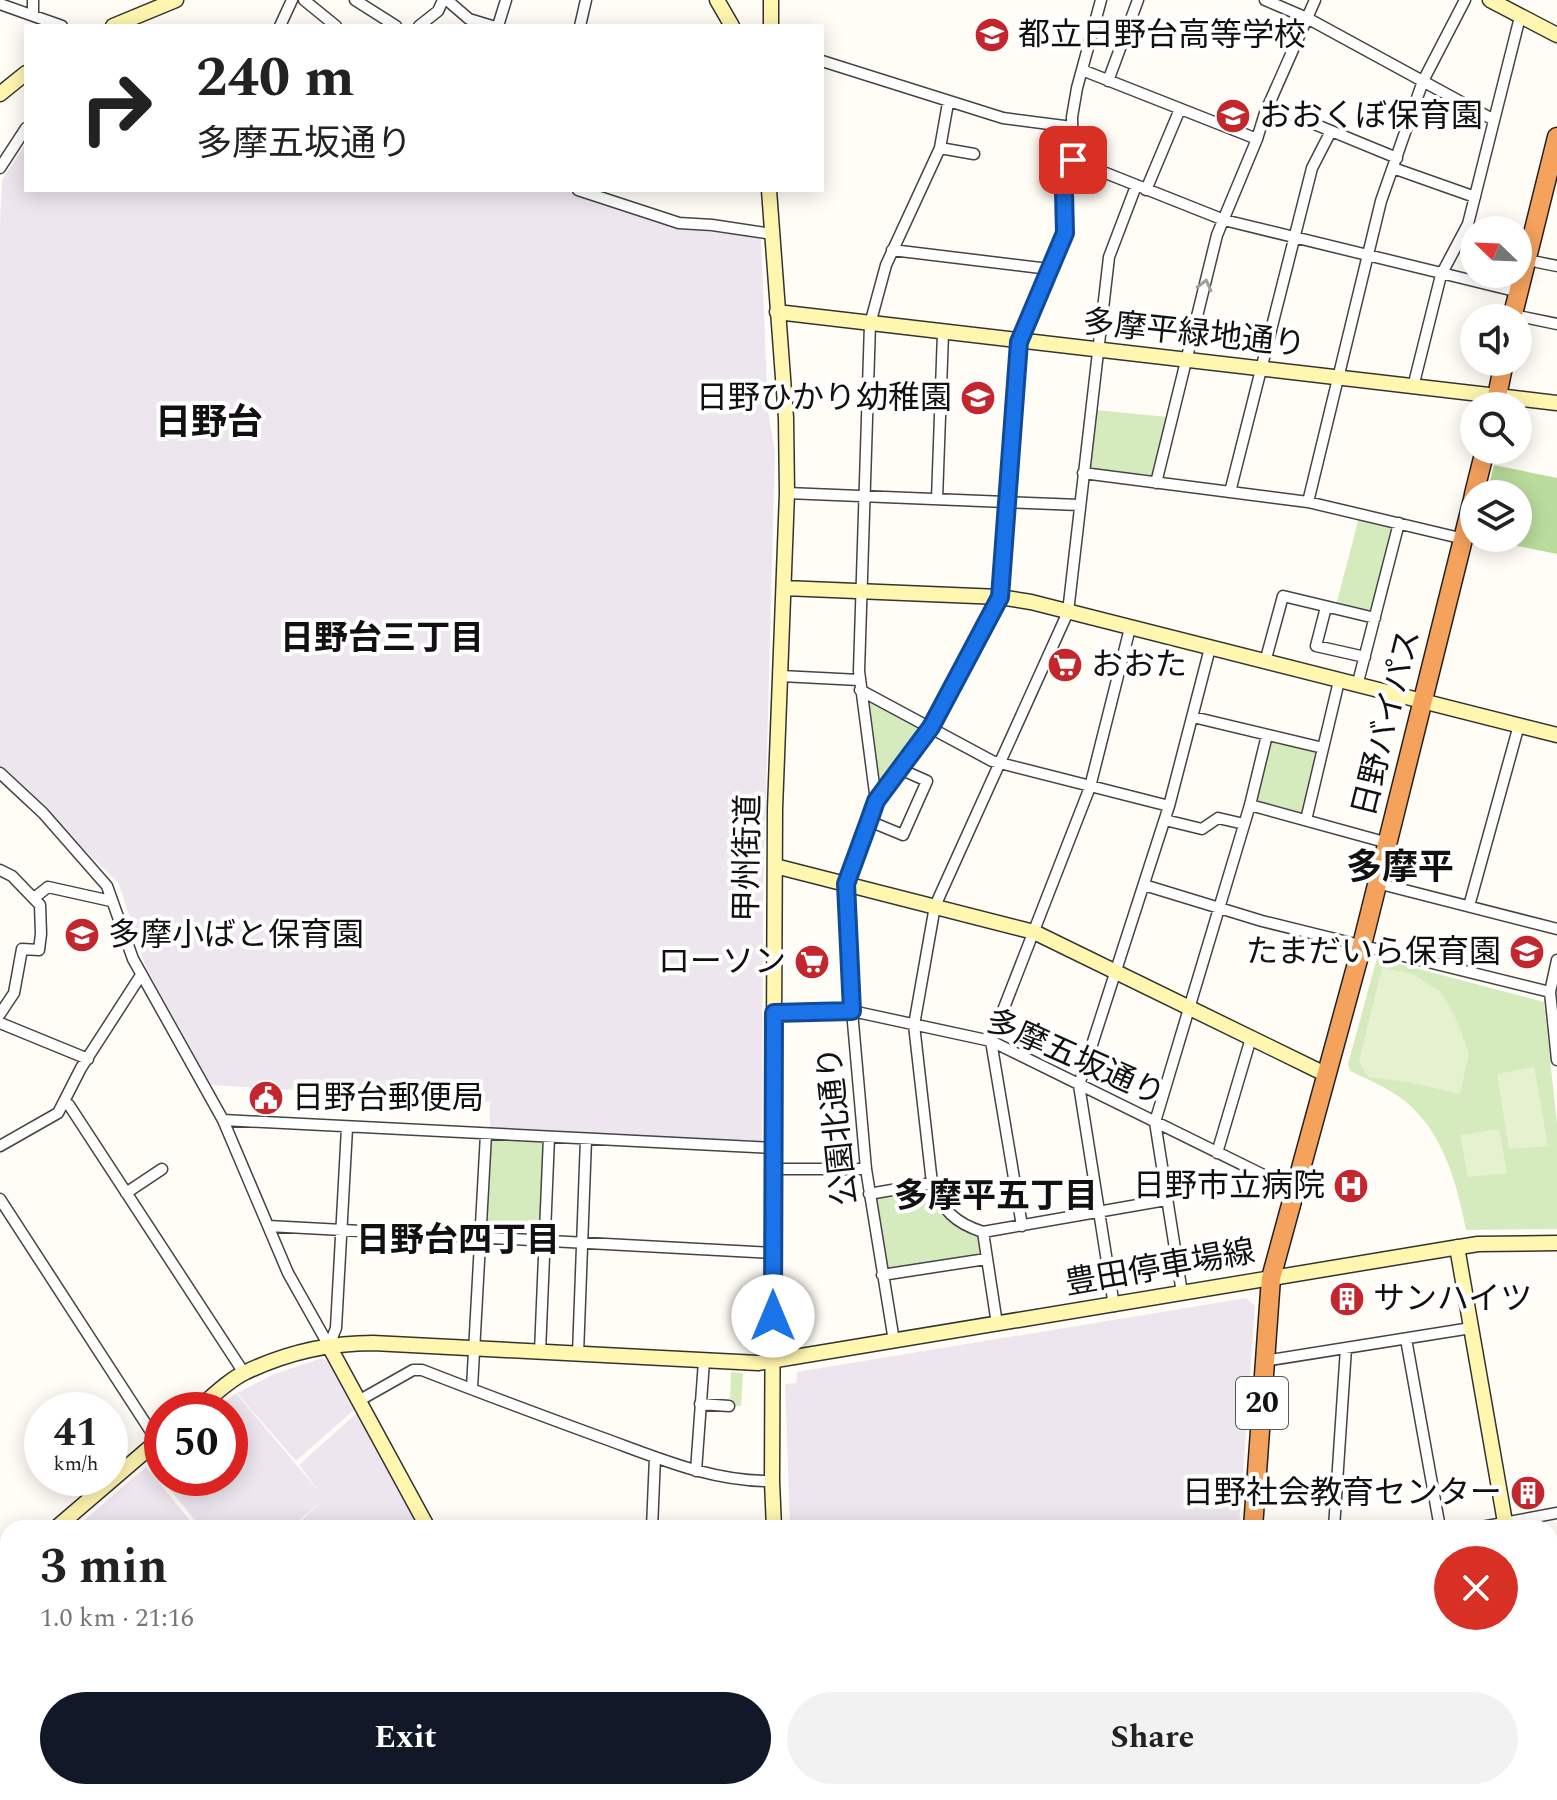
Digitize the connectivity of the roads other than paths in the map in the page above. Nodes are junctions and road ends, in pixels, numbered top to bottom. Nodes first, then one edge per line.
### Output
1 (33, 0) edge
2 (176, 0) edge
3 (292, 0) edge
4 (304, 0) edge
5 (355, 0) edge
6 (445, 0) edge
7 (506, 0) edge
8 (586, 0) edge
9 (717, 0) edge
10 (771, 0) edge
11 (1101, 0) edge
12 (1138, 0) edge
13 (1265, 0) edge
14 (1315, 0) edge
15 (1465, 0) edge
16 (1490, 0) edge
17 (0, 4) edge
18 (33, 14) junction
19 (1520, 17) junction
20 (1307, 18) junction
21 (725, 22) edge
22 (57, 24) edge
23 (118, 24) edge
24 (281, 24) edge
25 (334, 24) edge
26 (393, 24) edge
27 (422, 24) edge
28 (488, 24) edge
29 (496, 24) edge
30 (580, 24) edge
31 (771, 24) edge
32 (1557, 35) edge
33 (824, 62) edge
34 (1082, 70) junction
35 (24, 75) edge
36 (1108, 81) junction
37 (1423, 81) junction
38 (0, 94) edge
39 (948, 103) junction
40 (1268, 105) junction
41 (1180, 109) junction
42 (1494, 120) junction
43 (1072, 127) junction
44 (24, 131) edge
45 (1331, 131) junction
46 (1557, 137) edge
47 (1257, 139) junction
48 (940, 148) junction
49 (974, 154) dead end
50 (1073, 160) junction
51 (1395, 163) junction
52 (0, 168) edge
53 (1557, 181) edge
54 (1141, 188) junction
55 (584, 192) edge
56 (769, 192) edge
57 (1475, 197) junction
58 (1224, 220) junction
59 (772, 234) junction
60 (1294, 238) junction
61 (892, 250) junction
62 (1368, 256) junction
63 (1537, 262) junction
64 (1557, 266) edge
65 (1049, 269) junction
66 (1441, 275) junction
67 (1519, 292) junction
68 (1519, 304) edge
69 (1524, 304) edge
70 (777, 312) junction
71 (1532, 323) edge
72 (870, 324) junction
73 (1557, 324) edge
74 (943, 333) junction
75 (1019, 342) junction
76 (1098, 351) junction
77 (1186, 360) junction
78 (1261, 369) junction
79 (1337, 378) junction
80 (1413, 387) junction
81 (1460, 395) edge
82 (1532, 403) edge
83 (1557, 403) edge
84 (1083, 473) junction
85 (1156, 483) junction
86 (1230, 492) junction
87 (787, 493) junction
88 (866, 496) junction
89 (937, 499) junction
90 (1007, 502) junction
91 (1308, 502) junction
92 (1079, 505) junction
93 (1399, 523) junction
94 (1460, 538) edge
95 (1461, 552) edge
96 (784, 588) junction
97 (861, 591) junction
98 (1000, 597) junction
99 (1326, 607) junction
100 (1068, 612) junction
101 (1375, 618) junction
102 (1130, 628) junction
103 (1210, 648) junction
104 (1365, 657) junction
105 (1265, 662) junction
106 (781, 676) junction
107 (1339, 681) junction
108 (860, 685) junction
109 (1357, 686) junction
110 (1424, 703) junction
111 (1193, 717) junction
112 (1519, 725) junction
113 (931, 727) junction
114 (1267, 735) junction
115 (1557, 735) edge
116 (1323, 748) junction
117 (998, 763) junction
118 (900, 769) junction
119 (0, 773) edge
120 (1090, 787) junction
121 (876, 801) junction
122 (1250, 805) junction
123 (1169, 806) junction
124 (1165, 820) junction
125 (1306, 820) junction
126 (869, 821) junction
127 (1244, 824) junction
128 (1388, 843) junction
129 (775, 866) junction
130 (0, 870) edge
131 (1377, 883) junction
132 (846, 884) junction
133 (1144, 885) junction
134 (34, 898) junction
135 (111, 901) junction
136 (935, 906) junction
137 (1469, 906) junction
138 (1218, 909) junction
139 (1557, 929) edge
140 (1034, 932) junction
141 (1362, 945) junction
142 (1557, 960) edge
143 (1117, 971) junction
144 (141, 975) junction
145 (1550, 992) junction
146 (1189, 1007) junction
147 (852, 1011) junction
148 (774, 1013) junction
149 (0, 1014) edge
150 (0, 1023) edge
151 (914, 1025) junction
152 (1251, 1038) junction
153 (991, 1041) junction
154 (88, 1059) junction
155 (1557, 1060) edge
156 (1325, 1074) junction
157 (1079, 1085) junction
158 (64, 1103) junction
159 (223, 1120) junction
160 (1155, 1122) junction
161 (347, 1128) junction
162 (486, 1134) junction
163 (549, 1137) junction
164 (586, 1139) junction
165 (0, 1146) edge
166 (774, 1148) junction
167 (1217, 1153) junction
168 (162, 1169) dead end
169 (774, 1169) junction
170 (866, 1169) junction
171 (932, 1183) junction
172 (1294, 1190) junction
173 (126, 1193) junction
174 (869, 1194) junction
175 (0, 1199) edge
176 (1166, 1200) junction
177 (1099, 1213) junction
178 (268, 1226) junction
179 (1022, 1226) junction
180 (342, 1231) junction
181 (983, 1232) junction
182 (481, 1238) junction
183 (545, 1241) junction
184 (582, 1243) junction
185 (1557, 1243) edge
186 (1457, 1247) junction
187 (773, 1253) junction
188 (986, 1259) junction
189 (882, 1275) junction
190 (1271, 1278) junction
191 (1182, 1293) junction
192 (1114, 1306) junction
193 (997, 1324) junction
194 (1471, 1328) junction
195 (1406, 1339) junction
196 (894, 1341) junction
197 (329, 1346) junction
198 (1346, 1348) junction
199 (476, 1349) junction
200 (540, 1352) junction
201 (578, 1354) junction
202 (704, 1361) junction
203 (773, 1361) junction
204 (1264, 1361) junction
205 (244, 1373) junction
206 (472, 1388) junction
207 (219, 1392) edge
208 (360, 1400) junction
209 (700, 1404) junction
210 (729, 1406) dead end
211 (144, 1416) edge
212 (144, 1452) edge
213 (655, 1457) junction
214 (696, 1471) junction
215 (772, 1481) junction
216 (1557, 1513) edge
217 (65, 1520) edge
218 (424, 1520) edge
219 (652, 1520) edge
220 (774, 1520) edge
221 (1254, 1520) edge
222 (1335, 1520) edge
223 (1439, 1520) edge
224 (1505, 1520) edge
225 (1530, 1520) edge

1 - 18 street
2 - 23 street
3 - 24 street
4 - 25 street
5 - 26 street
6 - 27 street
6 - 28 street
7 - 29 street
8 - 30 street
9 - 21 street
10 - 31 street
11 - 34 street, 公園北通り
12 - 36 street
13 - 20 street
14 - 20 street
15 - 37 street
16 - 19 street
17 - 18 street
18 - 22 street
19 - 32 street
19 - 42 street
20 - 37 street
20 - 40 street
33 - 39 street
34 - 36 street
34 - 43 street, 公園北通り
35 - 38 street
36 - 41 street
37 - 42 street
37 - 51 street
39 - 43 street
39 - 48 street
40 - 45 street
40 - 47 street
41 - 47 street
41 - 54 street
42 - 57 street
43 - 50 street, 公園北通り
44 - 52 street
45 - 51 street
45 - 60 street
46 - 67 highway
47 - 58 street
48 - 49 street
48 - 61 street
50 - 54 street
50 - 65 street, 公園北通り
51 - 57 street
51 - 62 street
53 - 63 highway
54 - 58 street
54 - 76 street
55 - 59 street
56 - 59 street, 甲州街道
57 - 66 street
58 - 60 street
77 -> 58 street
59 - 70 street, 甲州街道
60 - 62 street
60 - 78 street
61 - 65 street
61 - 72 street
62 - 66 street
62 - 79 street
63 - 64 street
63 - 69 highway
65 - 75 street, 公園北通り
66 - 67 street
66 - 80 street
67 - 68 highway
70 - 72 street, 多摩平緑地通り
70 - 87 street, 甲州街道
71 - 73 street
72 - 74 street, 多摩平緑地通り
72 - 88 street
74 - 75 street, 多摩平緑地通り
74 - 89 street
75 - 76 street, 多摩平緑地通り
75 - 90 street, 公園北通り
76 - 77 street, 多摩平緑地通り
76 - 84 street
77 - 78 street, 多摩平緑地通り
77 - 85 street
78 - 79 street, 多摩平緑地通り
78 - 86 street
79 - 80 street, 多摩平緑地通り
79 - 91 street
80 - 81 street, 多摩平緑地通り
82 - 83 street, 多摩平緑地通り
84 - 85 street
84 - 92 street
85 - 86 street
86 - 91 street
87 - 88 street
87 - 96 street, 甲州街道
88 - 89 street
88 - 97 street
89 - 90 street
90 - 92 street
90 - 98 street, 公園北通り
91 - 93 street
92 - 100 street
93 - 94 street
93 - 101 street
95 - 110 highway, 日野バイパス / 20
96 - 97 street
96 - 106 street, 甲州街道
97 - 98 street
97 - 108 street
98 - 100 street
98 - 113 street, 公園北通り
99 - 101 street
99 - 104 street
99 - 105 street
100 - 102 street
100 - 117 street
101 - 104 street
102 - 103 street
102 - 120 street
103 - 105 street
103 - 111 street
104 - 109 street
105 - 107 street
106 - 108 street
106 - 129 street, 甲州街道
107 - 109 street
107 - 116 street
108 - 113 street
108 - 121 street
109 - 110 street
110 - 112 street
110 - 128 highway, 日野バイパス / 20
111 - 114 street
111 - 123 street
112 - 115 street
112 - 137 street
113 - 117 street
113 - 118 street, 公園北通り
114 - 116 street
114 - 122 street
116 - 125 street
117 - 120 street
117 - 136 street
118 - 121 street, 公園北通り
118 - 126 street
119 - 135 street
120 - 123 street
120 - 140 street
121 - 126 street, 公園北通り
122 - 125 street
122 - 127 street
123 - 124 street
124 - 127 street
124 - 133 street
125 - 128 street
126 - 132 street, 公園北通り
127 - 138 street
128 - 131 highway, 日野バイパス / 20
129 - 132 street
129 - 148 street, 甲州街道
130 - 134 street
131 - 137 street
131 - 141 highway, 日野バイパス / 20
132 - 136 street
132 - 147 street, 公園北通り
133 - 138 street
133 - 143 street
134 - 135 street
134 - 149 street
135 - 144 street
136 - 140 street
136 - 151 street
137 - 139 street
138 - 141 street
138 - 146 street
140 - 143 street
140 - 153 street
141 - 145 street
141 - 156 highway, 日野バイパス / 20
142 - 145 street
143 - 146 street
143 - 157 street
144 - 154 street
144 - 159 street
145 - 155 street
146 - 152 street
146 - 160 street
147 - 148 street, 多摩五坂通り
147 - 151 street, 多摩五坂通り
147 - 170 street, 公園北通り
148 - 166 street, 甲州街道
150 - 154 street
151 - 153 street, 多摩五坂通り
151 - 171 street
152 - 156 street
152 - 167 street
153 - 157 street, 多摩五坂通り
153 - 179 street
154 - 158 street
156 - 172 highway, 日野バイパス / 20
157 - 160 street, 多摩五坂通り
157 - 177 street
158 - 165 street
158 - 173 street
159 - 161 street
159 - 178 street
160 - 167 street, 多摩五坂通り
160 - 176 street
161 - 162 street
161 - 180 street
162 - 163 street
162 - 182 street
163 - 164 street
163 - 183 street
164 - 166 street
164 - 184 street
166 - 169 street, 甲州街道
167 - 172 street, 多摩五坂通り
168 - 173 street
169 - 170 street
169 - 187 street, 甲州街道
170 - 174 street, 公園北通り
171 - 174 street
171 - 181 street
172 - 190 highway, 日野バイパス / 20
173 - 205 street
174 - 189 street, 公園北通り
175 - 211 street
176 - 177 street
176 - 191 street
177 - 179 street
177 - 192 street
178 - 180 street
178 - 197 street
179 - 181 street
180 - 182 street
180 - 197 street
181 - 188 street
182 - 183 street
182 - 199 street
183 - 184 street
183 - 200 street
184 - 187 street
184 - 201 street
185 - 186 street, 豊田停車場線
186 - 190 street, 豊田停車場線
186 - 194 street
187 - 203 street, 甲州街道
188 - 189 street
188 - 193 street
189 - 196 street, 公園北通り
190 - 191 street, 豊田停車場線
190 - 204 highway, 日野バイパス / 20
191 - 192 street, 豊田停車場線
192 - 193 street, 豊田停車場線
193 - 196 street, 豊田停車場線
194 - 195 street
194 - 224 street
195 - 198 street
195 - 223 street
196 - 203 street, 豊田停車場線
197 - 199 street, 豊田停車場線
197 - 205 street, 豊田停車場線
197 - 208 street
198 - 204 street
198 - 222 street
199 - 200 street, 豊田停車場線
199 - 206 street
200 - 201 street, 豊田停車場線
201 - 202 street, 豊田停車場線
202 - 203 street, 豊田停車場線
202 - 209 street
203 - 215 street, 甲州街道
204 - 221 highway, 日野バイパス / 20
205 - 207 street, 豊田停車場線
206 - 208 street
206 - 213 street
208 - 218 street
209 - 210 street
209 - 214 street
212 - 217 street
213 - 214 street
213 - 219 street
214 - 215 street
215 - 220 street, 甲州街道
216 - 225 street

